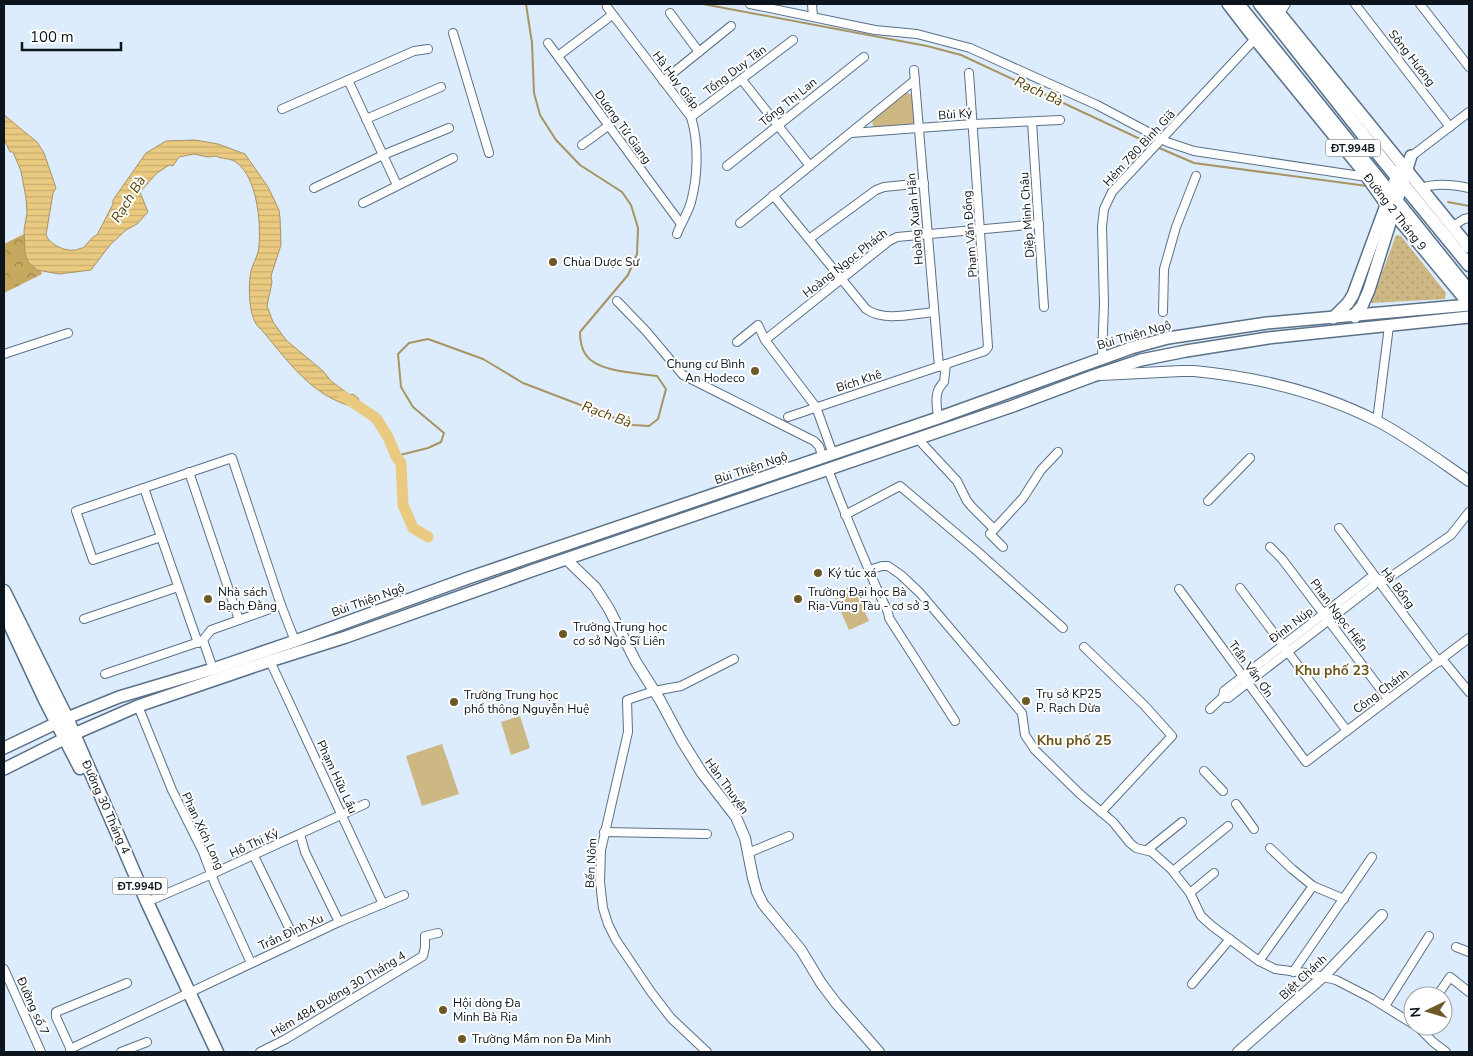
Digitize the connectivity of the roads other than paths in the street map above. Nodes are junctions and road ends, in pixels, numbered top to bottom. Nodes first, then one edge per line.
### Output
1 (750, 4) edge
2 (812, 4) edge
3 (1233, 4) edge
4 (1260, 4) edge
5 (1272, 4) edge
6 (1355, 4) edge
7 (1420, 4) edge
8 (607, 7) dead end
9 (1283, 8) edge
10 (670, 13) dead end
11 (612, 15) junction
12 (813, 17) junction
13 (731, 26) dead end
14 (453, 33) dead end
15 (1255, 39) junction
16 (793, 40) dead end
17 (548, 43) dead end
18 (428, 49) dead end
19 (699, 52) junction
20 (558, 56) junction
21 (864, 56) dead end
22 (1469, 67) edge
23 (914, 70) dead end
24 (969, 73) dead end
25 (348, 80) junction
26 (742, 80) junction
27 (915, 80) junction
28 (663, 81) junction
29 (441, 87) dead end
30 (282, 109) dead end
31 (1469, 112) edge
32 (691, 117) junction
33 (366, 119) junction
34 (1060, 120) dead end
35 (1032, 122) junction
36 (973, 124) junction
37 (608, 126) junction
38 (777, 126) junction
39 (1450, 127) junction
40 (449, 128) dead end
41 (919, 128) junction
42 (851, 133) junction
43 (1162, 139) junction
44 (582, 145) dead end
45 (489, 153) dead end
46 (383, 155) junction
47 (1411, 156) joint
48 (453, 158) dead end
49 (727, 166) dead end
50 (810, 166) junction
51 (1402, 173) junction
52 (1196, 176) dead end
53 (1368, 177) junction
54 (924, 183) junction
55 (397, 185) junction
56 (314, 188) dead end
57 (1421, 188) junction
58 (1469, 188) edge
59 (773, 195) junction
60 (363, 203) dead end
61 (1392, 203) junction
62 (1469, 218) edge
63 (740, 223) dead end
64 (681, 224) junction
65 (1039, 224) junction
66 (1453, 226) junction
67 (981, 228) junction
68 (928, 233) junction
69 (677, 234) dead end
70 (809, 239) junction
71 (1469, 247) edge
72 (1469, 265) edge
73 (842, 278) junction
74 (1469, 291) edge
75 (617, 301) dead end
76 (1469, 304) edge
77 (1044, 307) dead end
78 (934, 312) junction
79 (1163, 312) dead end
80 (1354, 314) junction
81 (1333, 316) junction
82 (1469, 317) edge
83 (1388, 326) junction
84 (1356, 329) junction
85 (1335, 331) junction
86 (68, 333) dead end
87 (765, 340) junction
88 (737, 342) dead end
89 (4, 354) edge
90 (1102, 358) junction
91 (942, 366) junction
92 (1093, 376) junction
93 (816, 407) junction
94 (788, 417) dead end
95 (938, 418) junction
96 (1377, 421) junction
97 (918, 439) junction
98 (1058, 452) dead end
99 (828, 456) junction
100 (1250, 458) dead end
101 (833, 467) junction
102 (189, 472) junction
103 (1469, 481) edge
104 (144, 488) junction
105 (1208, 501) dead end
106 (1469, 512) edge
107 (845, 515) junction
108 (1339, 528) dead end
109 (994, 530) junction
110 (593, 536) junction
111 (161, 537) junction
112 (1003, 547) dead end
113 (1270, 547) dead end
114 (597, 549) junction
115 (566, 559) junction
116 (869, 570) junction
117 (1378, 579) junction
118 (178, 587) junction
119 (1240, 588) dead end
120 (1179, 589) dead end
121 (4, 592) edge
122 (421, 595) junction
123 (281, 605) junction
124 (426, 609) junction
125 (4, 612) edge
126 (1327, 618) junction
127 (84, 619) dead end
128 (239, 620) junction
129 (1063, 628) dead end
130 (1469, 638) edge
131 (295, 641) junction
132 (200, 642) junction
133 (1084, 646) dead end
134 (1286, 648) junction
135 (734, 659) dead end
136 (1441, 660) junction
137 (270, 661) junction
138 (213, 669) junction
139 (105, 674) dead end
140 (1245, 679) junction
141 (217, 681) junction
142 (654, 691) junction
143 (1469, 692) edge
144 (1388, 699) junction
145 (138, 706) junction
146 (1210, 710) dead end
147 (62, 720) junction
148 (956, 721) dead end
149 (1347, 731) junction
150 (70, 737) junction
151 (4, 748) edge
152 (1306, 762) joint
153 (4, 769) edge
154 (1204, 771) dead end
155 (1223, 791) dead end
156 (365, 804) dead end
157 (1236, 804) dead end
158 (1101, 812) junction
159 (342, 814) junction
160 (1182, 822) dead end
161 (1228, 826) dead end
162 (1254, 829) dead end
163 (604, 832) junction
164 (300, 834) junction
165 (707, 834) dead end
166 (788, 836) dead end
167 (1270, 848) dead end
168 (1148, 850) junction
169 (748, 853) junction
170 (254, 856) junction
171 (1372, 857) dead end
172 (1172, 872) junction
173 (1214, 873) dead end
174 (212, 874) junction
175 (1314, 886) junction
176 (1190, 893) junction
177 (404, 894) dead end
178 (1344, 899) junction
179 (147, 902) junction
180 (383, 904) junction
181 (1382, 915) dead end
182 (339, 922) junction
183 (438, 933) dead end
184 (1429, 936) dead end
185 (1230, 939) junction
186 (296, 942) junction
187 (1456, 947) dead end
188 (1469, 952) edge
189 (1260, 961) junction
190 (251, 963) junction
191 (4, 969) edge
192 (1293, 972) junction
193 (1324, 976) junction
194 (127, 982) dead end
195 (1192, 984) dead end
196 (1444, 986) edge
197 (1469, 992) edge
198 (187, 994) junction
199 (1385, 1006) junction
200 (1403, 1018) edge
201 (1427, 1036) edge
202 (147, 1042) dead end
203 (71, 1051) edge
204 (41, 1052) edge
205 (121, 1052) edge
206 (210, 1052) edge
207 (217, 1052) edge
208 (260, 1052) edge
209 (707, 1052) edge
210 (879, 1052) edge
211 (1238, 1052) edge
212 (1444, 1052) edge

1 - 12 street
2 - 12 street
3 - 15 main road, Đường 2 Tháng 9 / ĐT.994B
3 - 61 main road, Đường 2 Tháng 9 / ĐT.994B
4 - 51 main road, Đường 2 Tháng 9 / ĐT.994B
5 - 9 main road, Đường 2 Tháng 9 / ĐT.994B
6 - 39 street, Sông Hương
7 - 22 street
8 - 11 street, Hà Huy Giáp
9 - 51 main road, Đường 2 Tháng 9 / ĐT.994B
10 - 19 street
11 - 20 street
11 - 28 street, Hà Huy Giáp
12 - 43 street
13 - 19 street
14 - 45 street
15 - 43 street, Hẻm 780 Bình Giã
15 - 53 main road, Đường 2 Tháng 9 / ĐT.994B
16 - 26 street, Tống Duy Tân
17 - 20 street, Dương Tử Giang
18 - 25 street
19 - 28 street
20 - 37 street, Dương Tử Giang
21 - 38 street, Tống Thị Lan
23 - 27 street, Hoàng Xuân Hãn
24 - 36 street, Phạm Văn Đồng
25 - 30 street
25 - 33 street
26 - 32 street, Tống Duy Tân
26 - 38 street
27 - 41 street, Hoàng Xuân Hãn
27 - 42 street
28 - 32 street, Hà Huy Giáp
29 - 33 street
31 - 39 street
32 - 64 street, Hà Huy Giáp
33 - 46 street
34 - 35 street, Bùi Kỷ
35 - 36 street, Bùi Kỷ
35 - 65 street, Diệp Minh Châu
36 - 41 street, Bùi Kỷ
36 - 67 street, Phạm Văn Đồng
37 - 44 street
37 - 64 street, Dương Tử Giang
38 - 49 street, Tống Thị Lan
38 - 50 street
39 - 47 street
40 - 46 street
41 - 42 street, Bùi Kỷ
41 - 54 street, Hoàng Xuân Hãn
42 - 50 street
43 - 53 street
43 - 90 street, Hẻm 780 Bình Giã
46 - 55 street
46 - 56 street
47 - 51 main road
48 - 55 street
50 - 59 street
51 - 57 main road, Đường 2 Tháng 9 / ĐT.994B
51 - 61 main road
51 - 72 main road, Đường 2 Tháng 9 / ĐT.994B
52 - 79 street
53 - 61 main road, Đường 2 Tháng 9 / ĐT.994B
54 - 68 street, Hoàng Xuân Hãn
54 - 70 street
55 - 60 street
57 - 58 street
57 - 66 main road, Đường 2 Tháng 9 / ĐT.994B
59 - 63 street
59 - 70 street
61 - 74 main road, Đường 2 Tháng 9 / ĐT.994B
61 - 76 main road, Đường 2 Tháng 9 / ĐT.994B
61 - 80 main road
61 - 81 main road
62 - 66 street
64 - 69 street, Hà Huy Giáp
65 - 67 street, Hoàng Ngọc Phách
65 - 77 street, Diệp Minh Châu
66 - 71 main road, Đường 2 Tháng 9 / ĐT.994B
67 - 68 street, Hoàng Ngọc Phách
67 - 91 street, Phạm Văn Đồng
68 - 73 street, Hoàng Ngọc Phách
68 - 78 street, Hoàng Xuân Hãn
70 - 73 street
73 - 78 street
73 - 87 street, Hoàng Ngọc Phách
75 - 99 street
76 - 80 main road, Bùi Thiện Ngộ
78 - 91 street, Hoàng Xuân Hãn
80 - 81 main road, Bùi Thiện Ngộ
80 - 84 main road
81 - 85 main road
81 - 90 main road, Bùi Thiện Ngộ
82 - 83 main road, Bùi Thiện Ngộ
83 - 84 main road, Bùi Thiện Ngộ
83 - 96 street
84 - 85 main road, Bùi Thiện Ngộ
85 - 92 main road, Bùi Thiện Ngộ
86 - 89 street
87 - 88 street
87 - 93 street
90 - 95 main road, Bùi Thiện Ngộ
91 - 93 street, Bích Khê
91 - 95 street
92 - 96 street, Bùi Thiện Ngộ
92 - 97 main road, Bùi Thiện Ngộ
93 - 94 street, Bích Khê
93 - 99 street
95 - 99 main road, Bùi Thiện Ngộ
96 - 103 street, Bùi Thiện Ngộ
97 - 101 main road, Bùi Thiện Ngộ
97 - 109 street
98 - 109 street
99 - 101 main road
99 - 110 main road, Bùi Thiện Ngộ
100 - 105 street
101 - 107 street
101 - 114 main road, Bùi Thiện Ngộ
102 - 104 street
102 - 123 street
102 - 128 street
104 - 111 street
104 - 111 street
106 - 117 street, Đinh Núp
107 - 116 street
107 - 129 street
108 - 117 street, Hà Bổng
109 - 112 street
110 - 114 main road
110 - 122 main road, Bùi Thiện Ngộ
111 - 118 street
113 - 126 street, Phan Ngọc Hiển
114 - 115 main road, Bùi Thiện Ngộ
115 - 124 main road, Bùi Thiện Ngộ
115 - 142 street, Hàn Thuyên
116 - 148 street
116 - 158 street
117 - 126 street, Đinh Núp
117 - 136 street, Hà Bổng
118 - 127 street
118 - 132 street
119 - 134 street
120 - 140 street, Trần Văn Ơn
121 - 147 main road, Đường 30 Tháng 4 / ĐT.994D
122 - 124 main road
122 - 131 main road, Bùi Thiện Ngộ
123 - 128 street
123 - 131 street
124 - 137 main road, Bùi Thiện Ngộ
125 - 147 main road, Đường 30 Tháng 4 / ĐT.994D
126 - 134 street, Đinh Núp
126 - 144 street, Phan Ngọc Hiển
128 - 132 street
130 - 136 street, Công Chánh
131 - 138 main road, Bùi Thiện Ngộ
132 - 138 street
132 - 139 street
133 - 158 street
134 - 140 street, Đinh Núp
134 - 149 street
135 - 142 street
136 - 143 street, Hà Bổng
136 - 144 street, Công Chánh
137 - 141 main road, Bùi Thiện Ngộ
137 - 159 street, Phạm Hữu Lầu
138 - 141 main road
138 - 147 main road, Bùi Thiện Ngộ
140 - 146 street, Đinh Núp
140 - 152 street, Trần Văn Ơn
141 - 145 main road, Bùi Thiện Ngộ
142 - 163 street, Bến Nôm
142 - 169 street, Hàn Thuyên
144 - 149 street, Công Chánh
145 - 150 main road, Bùi Thiện Ngộ
145 - 174 street, Phan Xích Long
147 - 150 main road, Đường 30 Tháng 4 / ĐT.994D
147 - 151 main road, Bùi Thiện Ngộ
149 - 152 street, Công Chánh
150 - 153 main road, Bùi Thiện Ngộ
150 - 179 main road, Đường 30 Tháng 4 / ĐT.994D
150 - 198 main road, Đường 30 Tháng 4 / ĐT.994D
154 - 155 street
156 - 159 street, Hồ Thị Kỷ
157 - 162 street
158 - 168 street
159 - 164 street, Hồ Thị Kỷ
159 - 180 street, Phạm Hữu Lầu
160 - 168 street
161 - 172 street
163 - 165 street
163 - 209 street, Bến Nôm
164 - 170 street, Hồ Thị Kỷ
164 - 182 street
166 - 169 street
167 - 175 street
168 - 172 street
169 - 210 street, Hàn Thuyên
170 - 174 street, Hồ Thị Kỷ
170 - 186 street
171 - 178 street
172 - 176 street
173 - 176 street
174 - 179 street, Hồ Thị Kỷ
174 - 190 street, Phan Xích Long
175 - 178 street
175 - 189 street
176 - 185 street
177 - 180 street, Trần Đình Xu
178 - 192 street
179 - 198 main road, Đường 30 Tháng 4 / ĐT.994D
180 - 182 street, Trần Đình Xu
181 - 193 street, Biệt Chánh
182 - 186 street, Trần Đình Xu
183 - 208 street, Hẻm 484 Đường 30 Tháng 4
184 - 199 street
185 - 189 street
185 - 195 street
186 - 190 street, Trần Đình Xu
187 - 188 street
189 - 192 street
190 - 198 street, Trần Đình Xu
191 - 204 street, Đường số 7
192 - 193 street
193 - 199 street
193 - 211 street, Biệt Chánh
194 - 203 street
196 - 197 street
198 - 203 street, Trần Đình Xu
198 - 206 main road, Đường 30 Tháng 4 / ĐT.994D
198 - 207 main road, Đường 30 Tháng 4 / ĐT.994D
199 - 200 street
201 - 212 street
202 - 205 street

